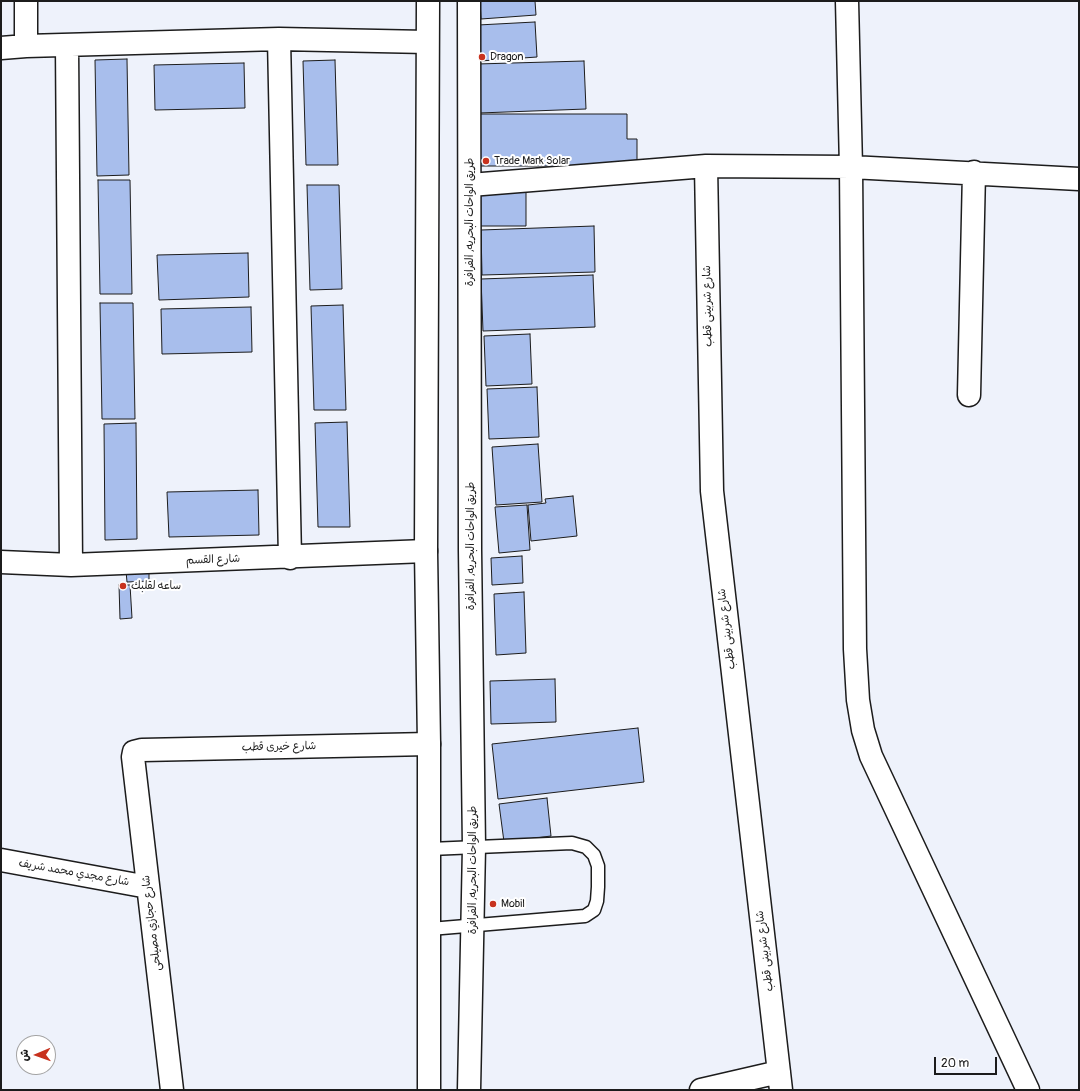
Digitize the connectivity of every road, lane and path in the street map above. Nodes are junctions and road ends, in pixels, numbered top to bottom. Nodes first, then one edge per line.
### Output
1 (26, 1) edge
2 (428, 1) edge
3 (469, 1) edge
4 (847, 1) edge
5 (279, 39) junction
6 (427, 42) junction
7 (26, 46) junction
8 (67, 46) junction
9 (1, 48) edge
10 (706, 166) junction
11 (851, 167) junction
12 (974, 172) junction
13 (1079, 179) edge
14 (470, 185) junction
15 (969, 396) dead end
16 (426, 551) junction
17 (290, 558) junction
18 (1, 562) edge
19 (71, 566) junction
20 (429, 744) junction
21 (132, 757) joint
22 (474, 847) junction
23 (430, 849) junction
24 (1, 860) edge
25 (148, 887) junction
26 (473, 926) junction
27 (430, 928) junction
28 (780, 1081) edge
29 (172, 1090) edge
30 (429, 1090) edge
31 (469, 1090) edge
32 (701, 1090) edge
33 (1028, 1090) edge

1 - 7 street
2 - 6 street
3 - 14 street, طريق الواحات البحريه, الفرافرة
4 - 11 street
5 - 6 street
5 - 8 street
5 - 17 street
6 - 16 street
7 - 8 street
7 - 9 street
8 - 19 street
10 - 11 street
10 - 14 street
10 - 28 street, شارع شربينى قطب
11 - 12 street
11 - 33 street
12 - 13 street
12 - 15 street
14 - 22 street, طريق الواحات البحريه, الفرافرة
16 - 17 street, شارع القسم
16 - 20 street
17 - 19 street, شارع القسم
18 - 19 street, شارع القسم
20 - 21 street, شارع خيرى قطب
20 - 23 street
21 - 25 street, شارع حجازي مصيلحى
22 - 23 lane
22 - 26 street, طريق الواحات البحريه, الفرافرة
22 - 26 lane
23 - 27 street
24 - 25 street, شارع مجدي محمد شريف
25 - 29 street, شارع حجازي مصيلحى
26 - 27 lane
26 - 31 street, طريق الواحات البحريه, الفرافرة
27 - 30 street
28 - 32 street

